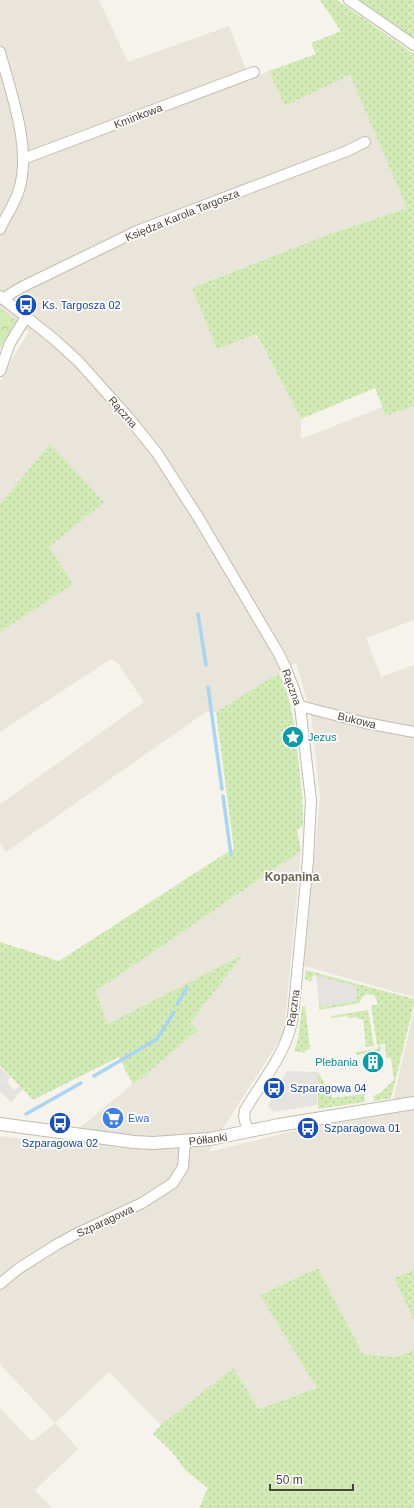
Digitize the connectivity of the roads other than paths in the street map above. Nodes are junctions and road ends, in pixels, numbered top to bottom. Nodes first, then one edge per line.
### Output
1 (349, 0) edge
2 (414, 45) edge
3 (0, 52) edge
4 (254, 72) dead end
5 (365, 142) dead end
6 (22, 159) junction
7 (0, 229) edge
8 (2, 298) edge
9 (26, 316) junction
10 (0, 371) edge
11 (300, 706) junction
12 (414, 732) edge
13 (414, 1103) edge
14 (0, 1124) edge
15 (248, 1132) junction
16 (185, 1142) junction
17 (0, 1284) edge

1 - 2 street
3 - 6 street
4 - 6 street, Kminkowa
5 - 8 street, Księdza Karola Targosza
6 - 7 street
8 - 9 street, Rączna
9 - 10 street
9 - 11 street, Rączna
11 - 12 street, Bukowa
11 - 15 street, Rączna
13 - 15 street, Półłanki
14 - 16 street, Półłanki
15 - 16 street, Półłanki
16 - 17 street, Szparagowa

